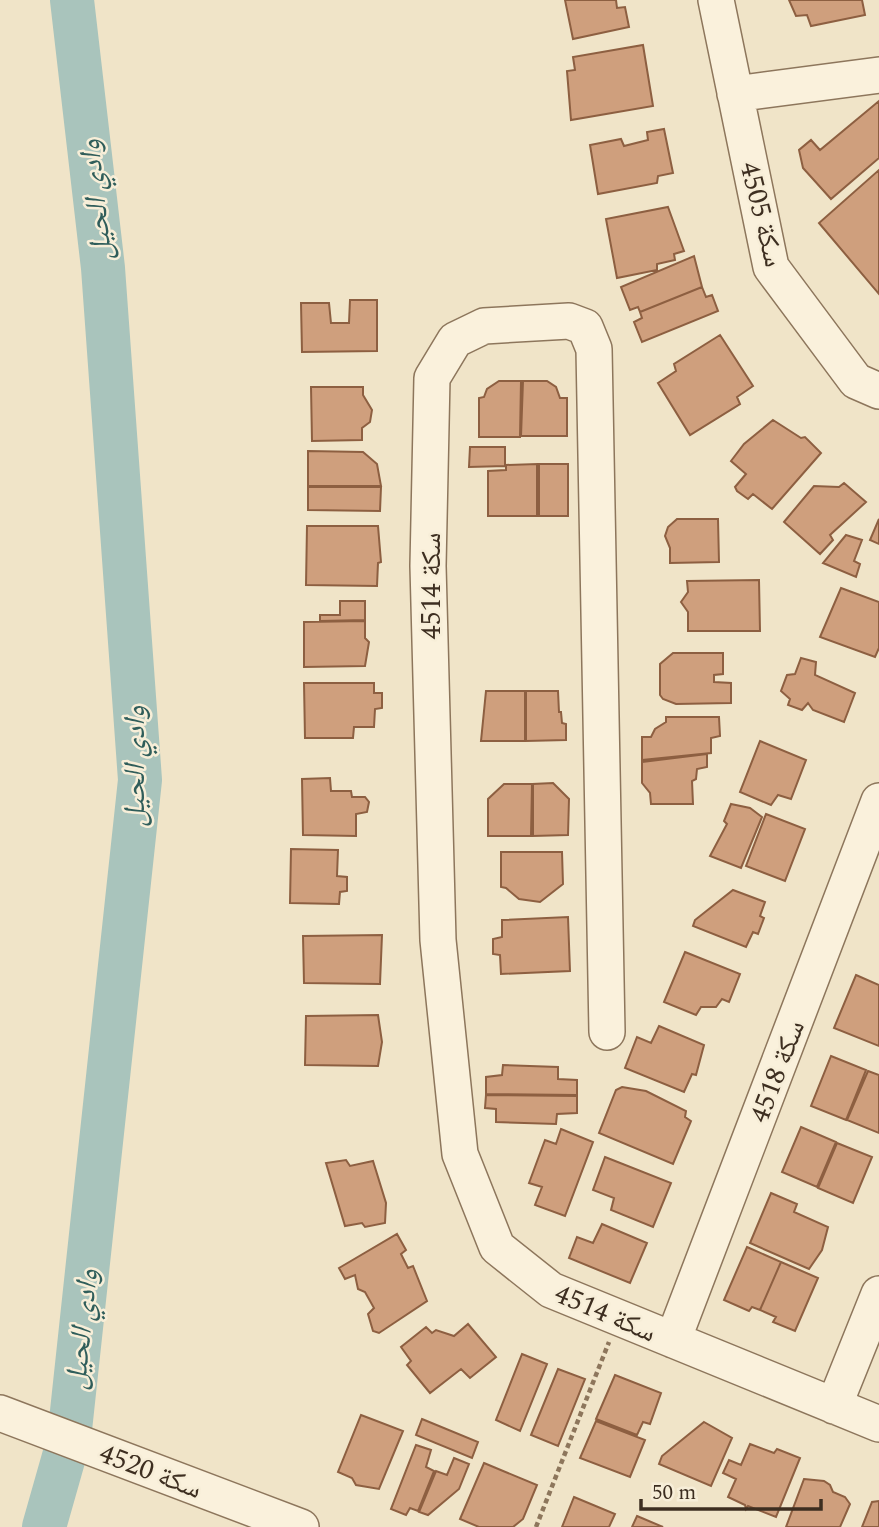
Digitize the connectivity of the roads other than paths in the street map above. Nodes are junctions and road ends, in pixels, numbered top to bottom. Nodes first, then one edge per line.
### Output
1 (716, 0) edge
2 (879, 75) edge
3 (735, 94) junction
4 (879, 391) edge
5 (879, 802) edge
6 (607, 1032) dead end
7 (879, 1294) edge
8 (673, 1340) junction
9 (834, 1406) junction
10 (0, 1413) edge
11 (879, 1424) edge
12 (301, 1527) edge

1 - 3 street, سكة 4505
2 - 3 street
3 - 4 street, سكة 4505
5 - 8 street, سكة 4518
6 - 8 street, سكة 4514
7 - 9 street
8 - 9 street, سكة 4514
9 - 11 street, سكة 4514
10 - 12 street, سكة 4520

